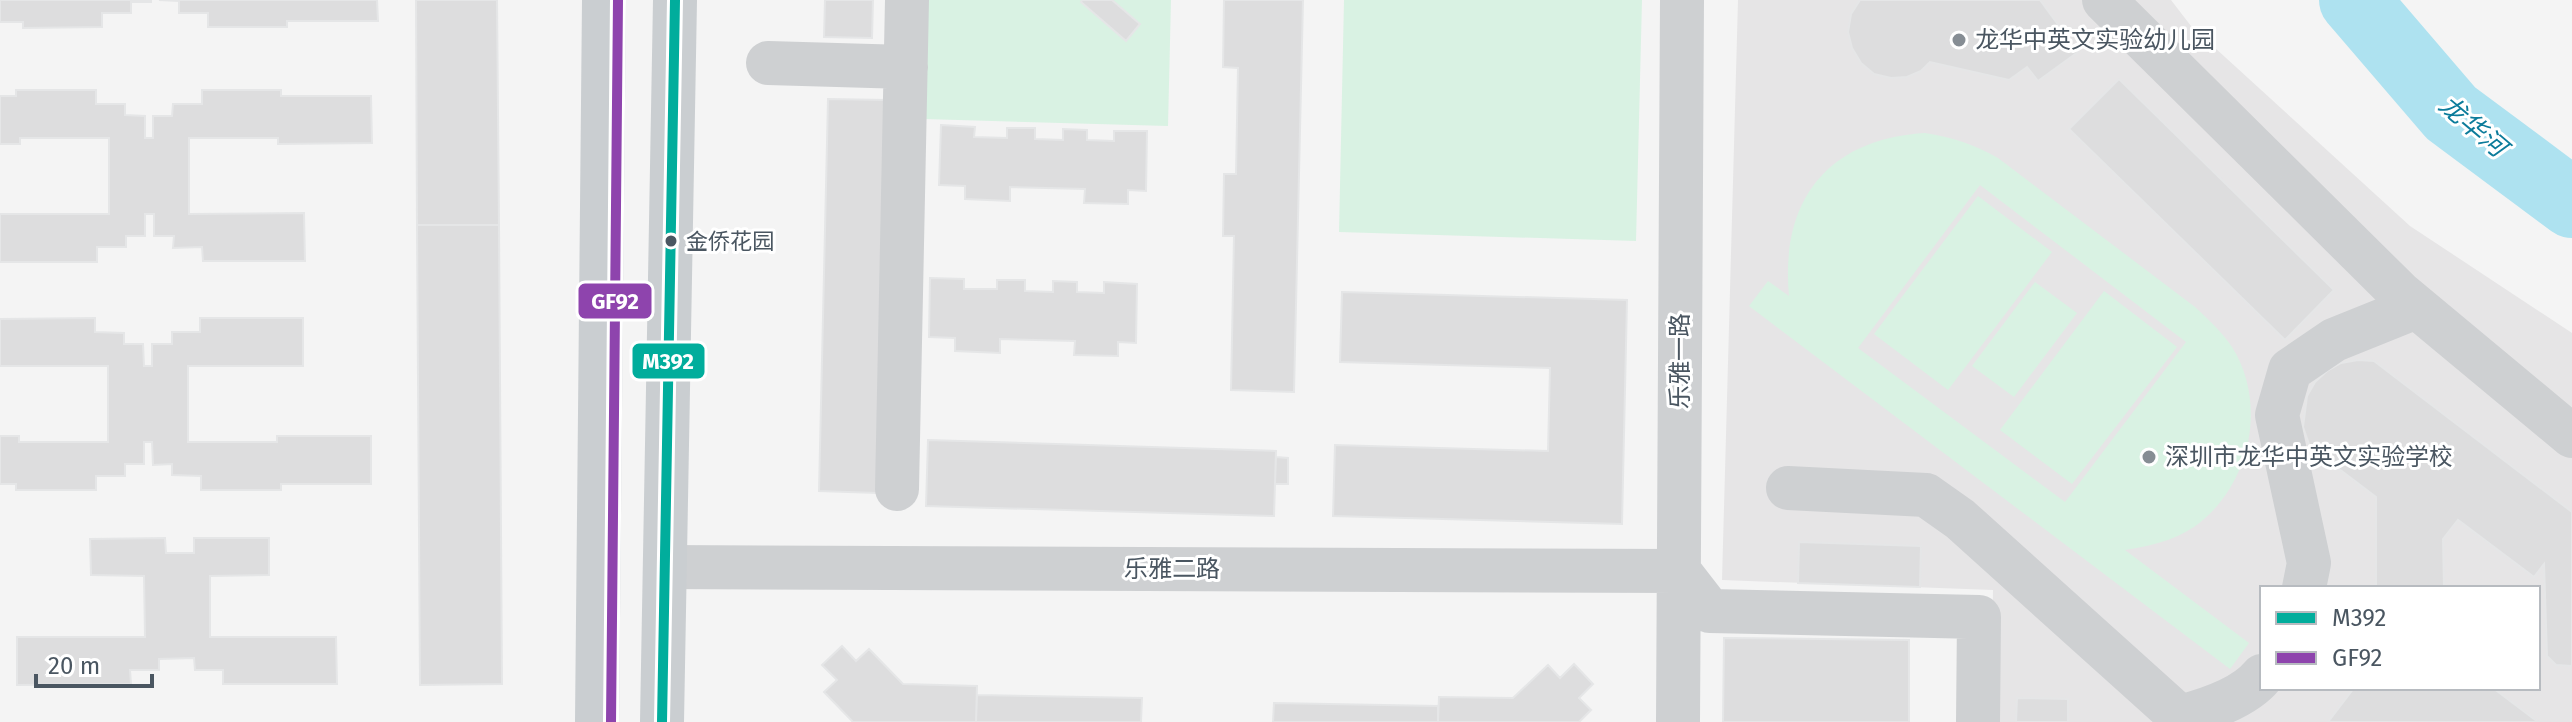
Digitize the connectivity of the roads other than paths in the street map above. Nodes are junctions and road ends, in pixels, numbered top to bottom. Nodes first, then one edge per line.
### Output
1 (604, 0) edge
2 (675, 0) edge
3 (907, 0) edge
4 (1682, 0) edge
5 (2104, 0) edge
6 (768, 63) dead end
7 (906, 67) junction
8 (2416, 307) junction
9 (2572, 436) edge
10 (1788, 488) dead end
11 (897, 489) dead end
12 (665, 567) junction
13 (1679, 571) junction
14 (2304, 586) edge
15 (2260, 678) edge
16 (597, 722) edge
17 (662, 722) edge
18 (1678, 722) edge
19 (1978, 722) edge

1 - 16 main road
2 - 12 main road
3 - 7 street
4 - 13 street, 乐雅一路
5 - 8 street
6 - 7 street
7 - 11 street
8 - 9 street
8 - 14 street
10 - 15 street
12 - 13 street, 乐雅二路
12 - 17 main road
13 - 18 street, 乐雅一路
13 - 19 street

